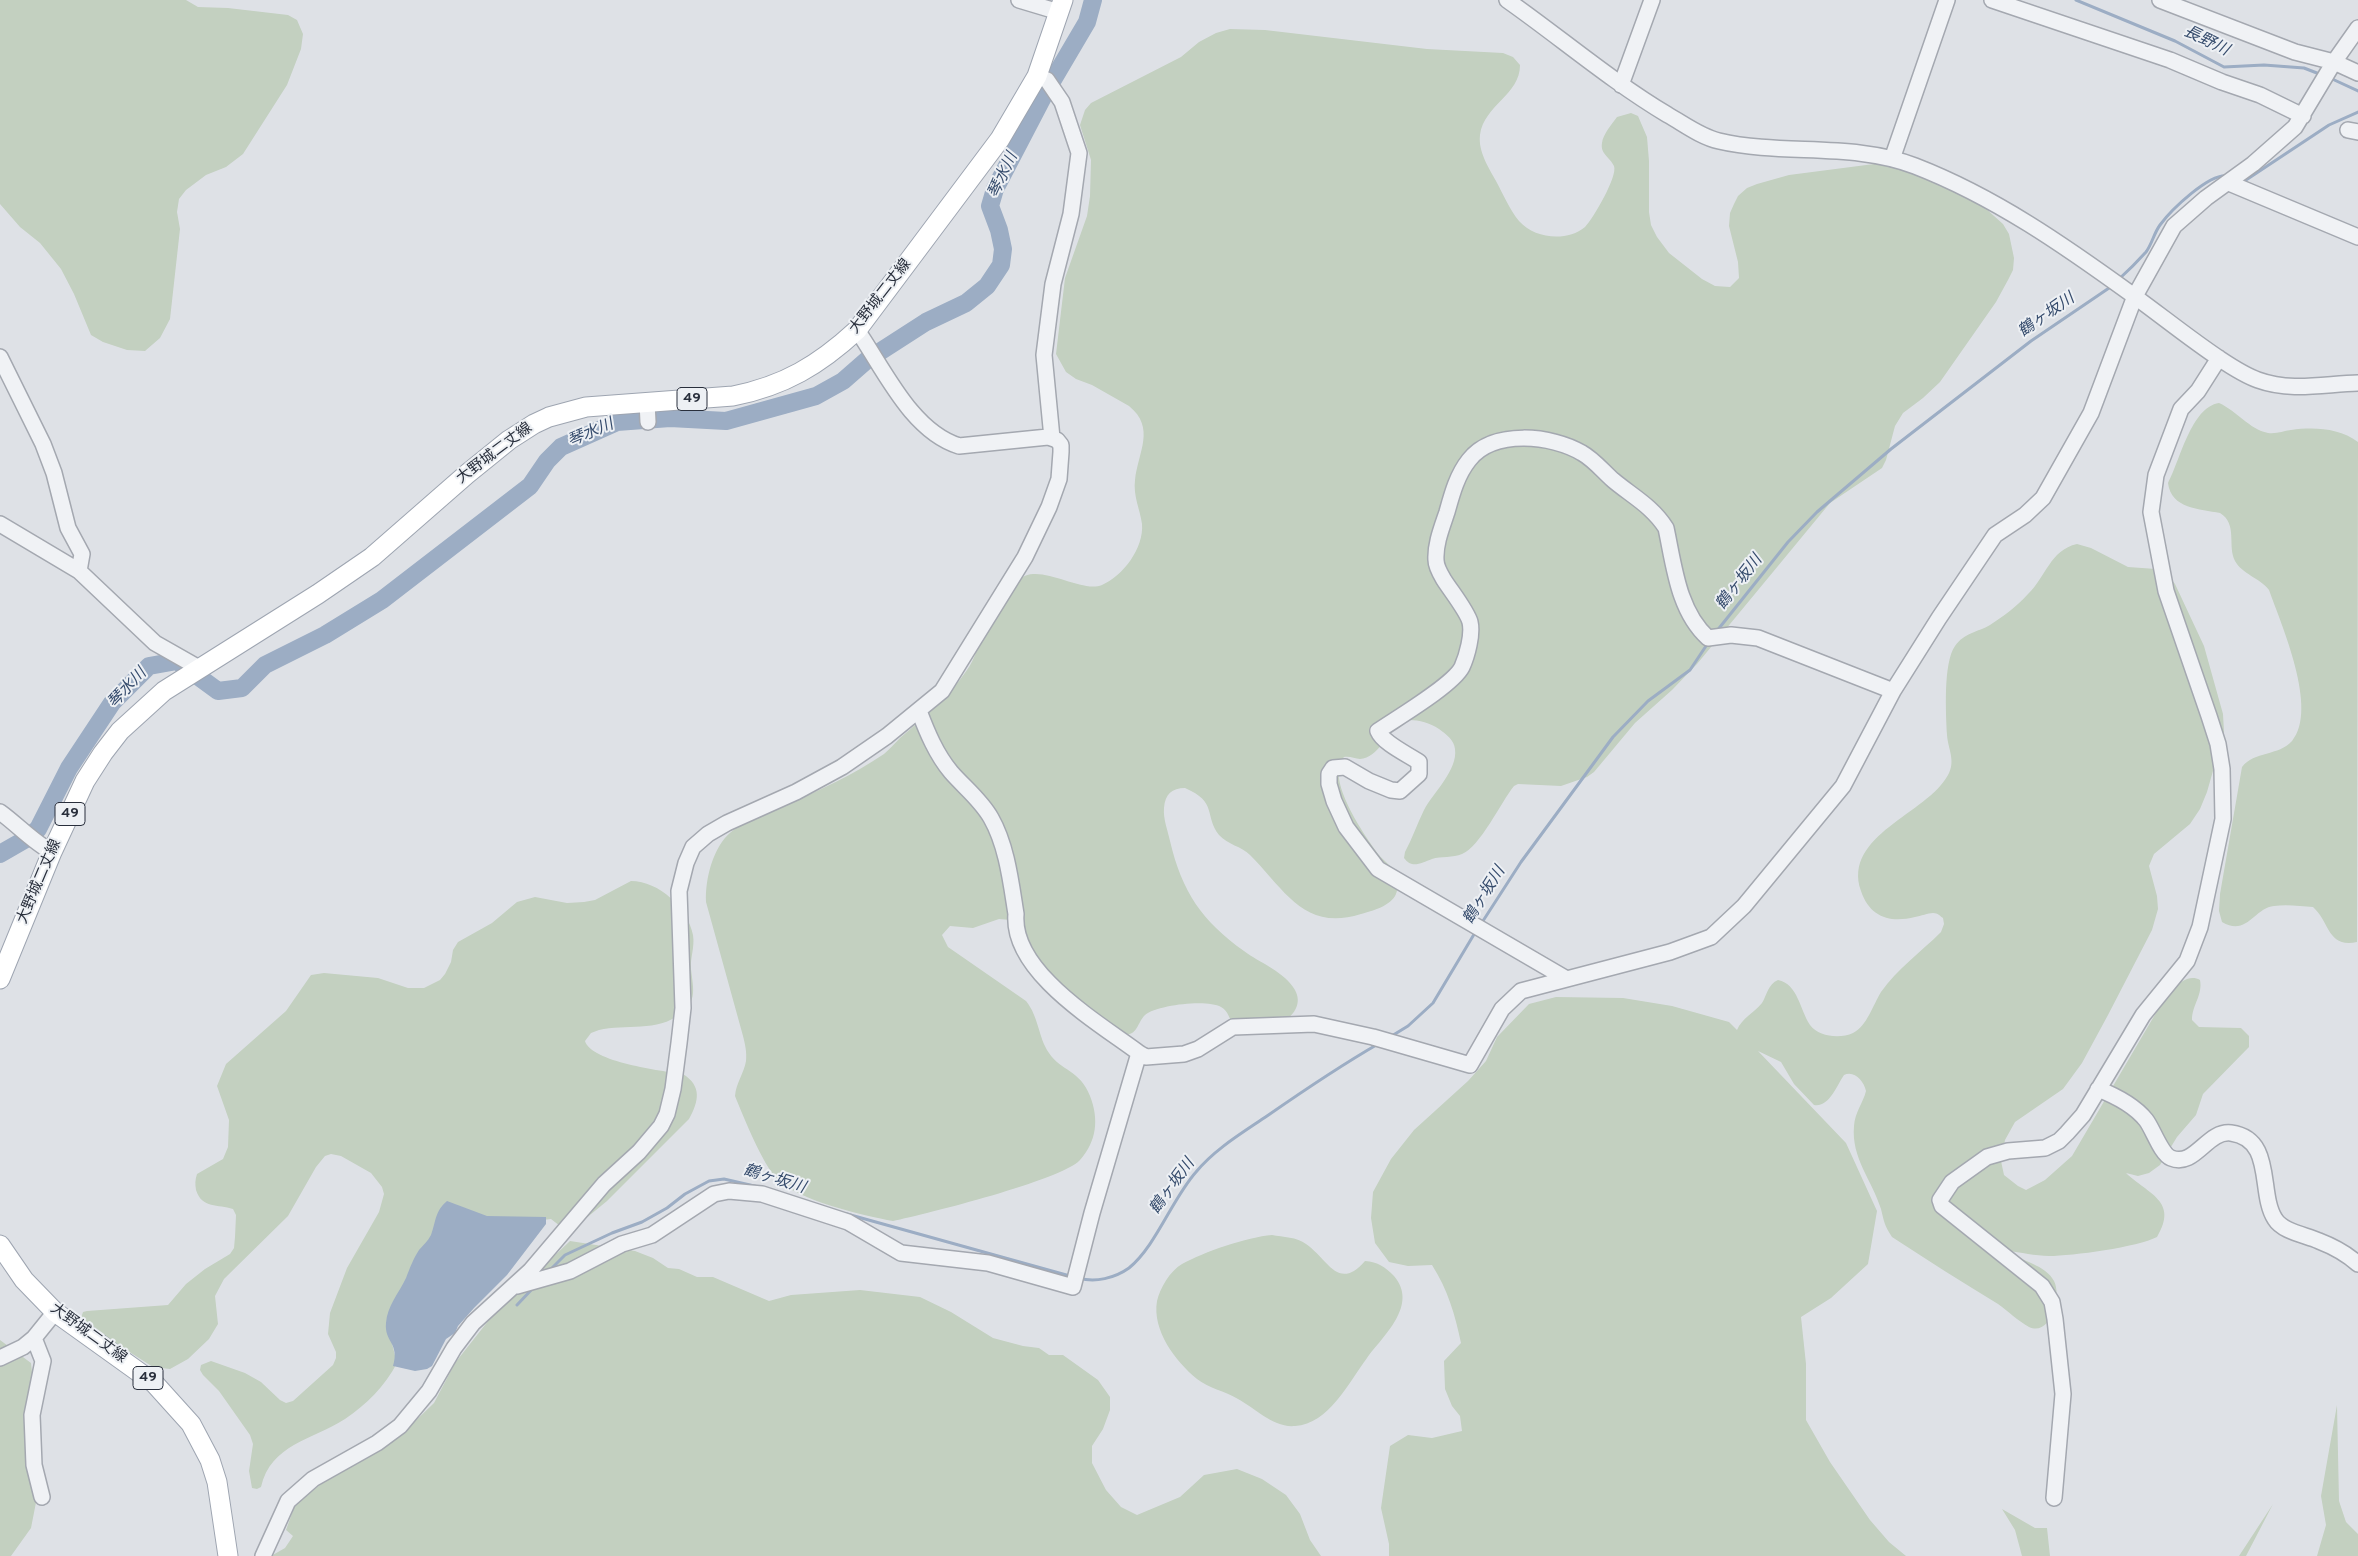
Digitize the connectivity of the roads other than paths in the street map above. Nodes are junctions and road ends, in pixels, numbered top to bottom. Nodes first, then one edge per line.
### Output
1 (1019, 0) edge
2 (1507, 0) edge
3 (1652, 0) edge
4 (1947, 0) edge
5 (1992, 0) edge
6 (2160, 0) edge
7 (1061, 6) edge
8 (2358, 28) edge
9 (2334, 62) junction
10 (2358, 73) edge
11 (1046, 82) junction
12 (1621, 84) junction
13 (2304, 116) junction
14 (1892, 159) junction
15 (2229, 183) junction
16 (2358, 237) edge
17 (2135, 296) junction
18 (857, 330) junction
19 (0, 357) edge
20 (2219, 358) junction
21 (2358, 383) edge
22 (1052, 438) junction
23 (0, 524) edge
24 (79, 571) junction
25 (191, 673) junction
26 (1893, 691) junction
27 (919, 711) junction
28 (0, 812) edge
29 (45, 848) junction
30 (1564, 978) junction
31 (0, 980) edge
32 (1139, 1053) junction
33 (2098, 1089) junction
34 (0, 1244) edge
35 (2358, 1264) edge
36 (510, 1288) junction
37 (55, 1312) junction
38 (34, 1338) junction
39 (0, 1358) edge
40 (42, 1497) dead end
41 (2054, 1498) dead end
42 (228, 1556) edge
43 (263, 1556) edge

1 - 7 street
2 - 12 street
3 - 12 street
4 - 14 street
5 - 13 street
6 - 9 street
7 - 11 main road, 大野城二丈線 / 49
8 - 9 street
9 - 10 street
9 - 13 street
11 - 18 main road, 大野城二丈線 / 49
11 - 22 street
12 - 14 street
13 - 15 street
14 - 17 street
15 - 16 street
15 - 17 street
17 - 20 street
17 - 26 street
18 - 22 street
18 - 25 main road, 大野城二丈線 / 49
19 - 24 street
20 - 21 street
20 - 33 street
22 - 27 street
23 - 24 street
24 - 25 street
25 - 29 main road, 大野城二丈線 / 49
26 - 30 street
26 - 30 street
27 - 32 street
27 - 36 street
28 - 29 street
29 - 31 main road, 大野城二丈線 / 49
30 - 32 street
32 - 36 street
33 - 35 street
33 - 41 street
34 - 37 main road, 大野城二丈線 / 49
36 - 43 street
37 - 38 street
37 - 42 main road, 大野城二丈線 / 49
38 - 39 street
38 - 40 street

